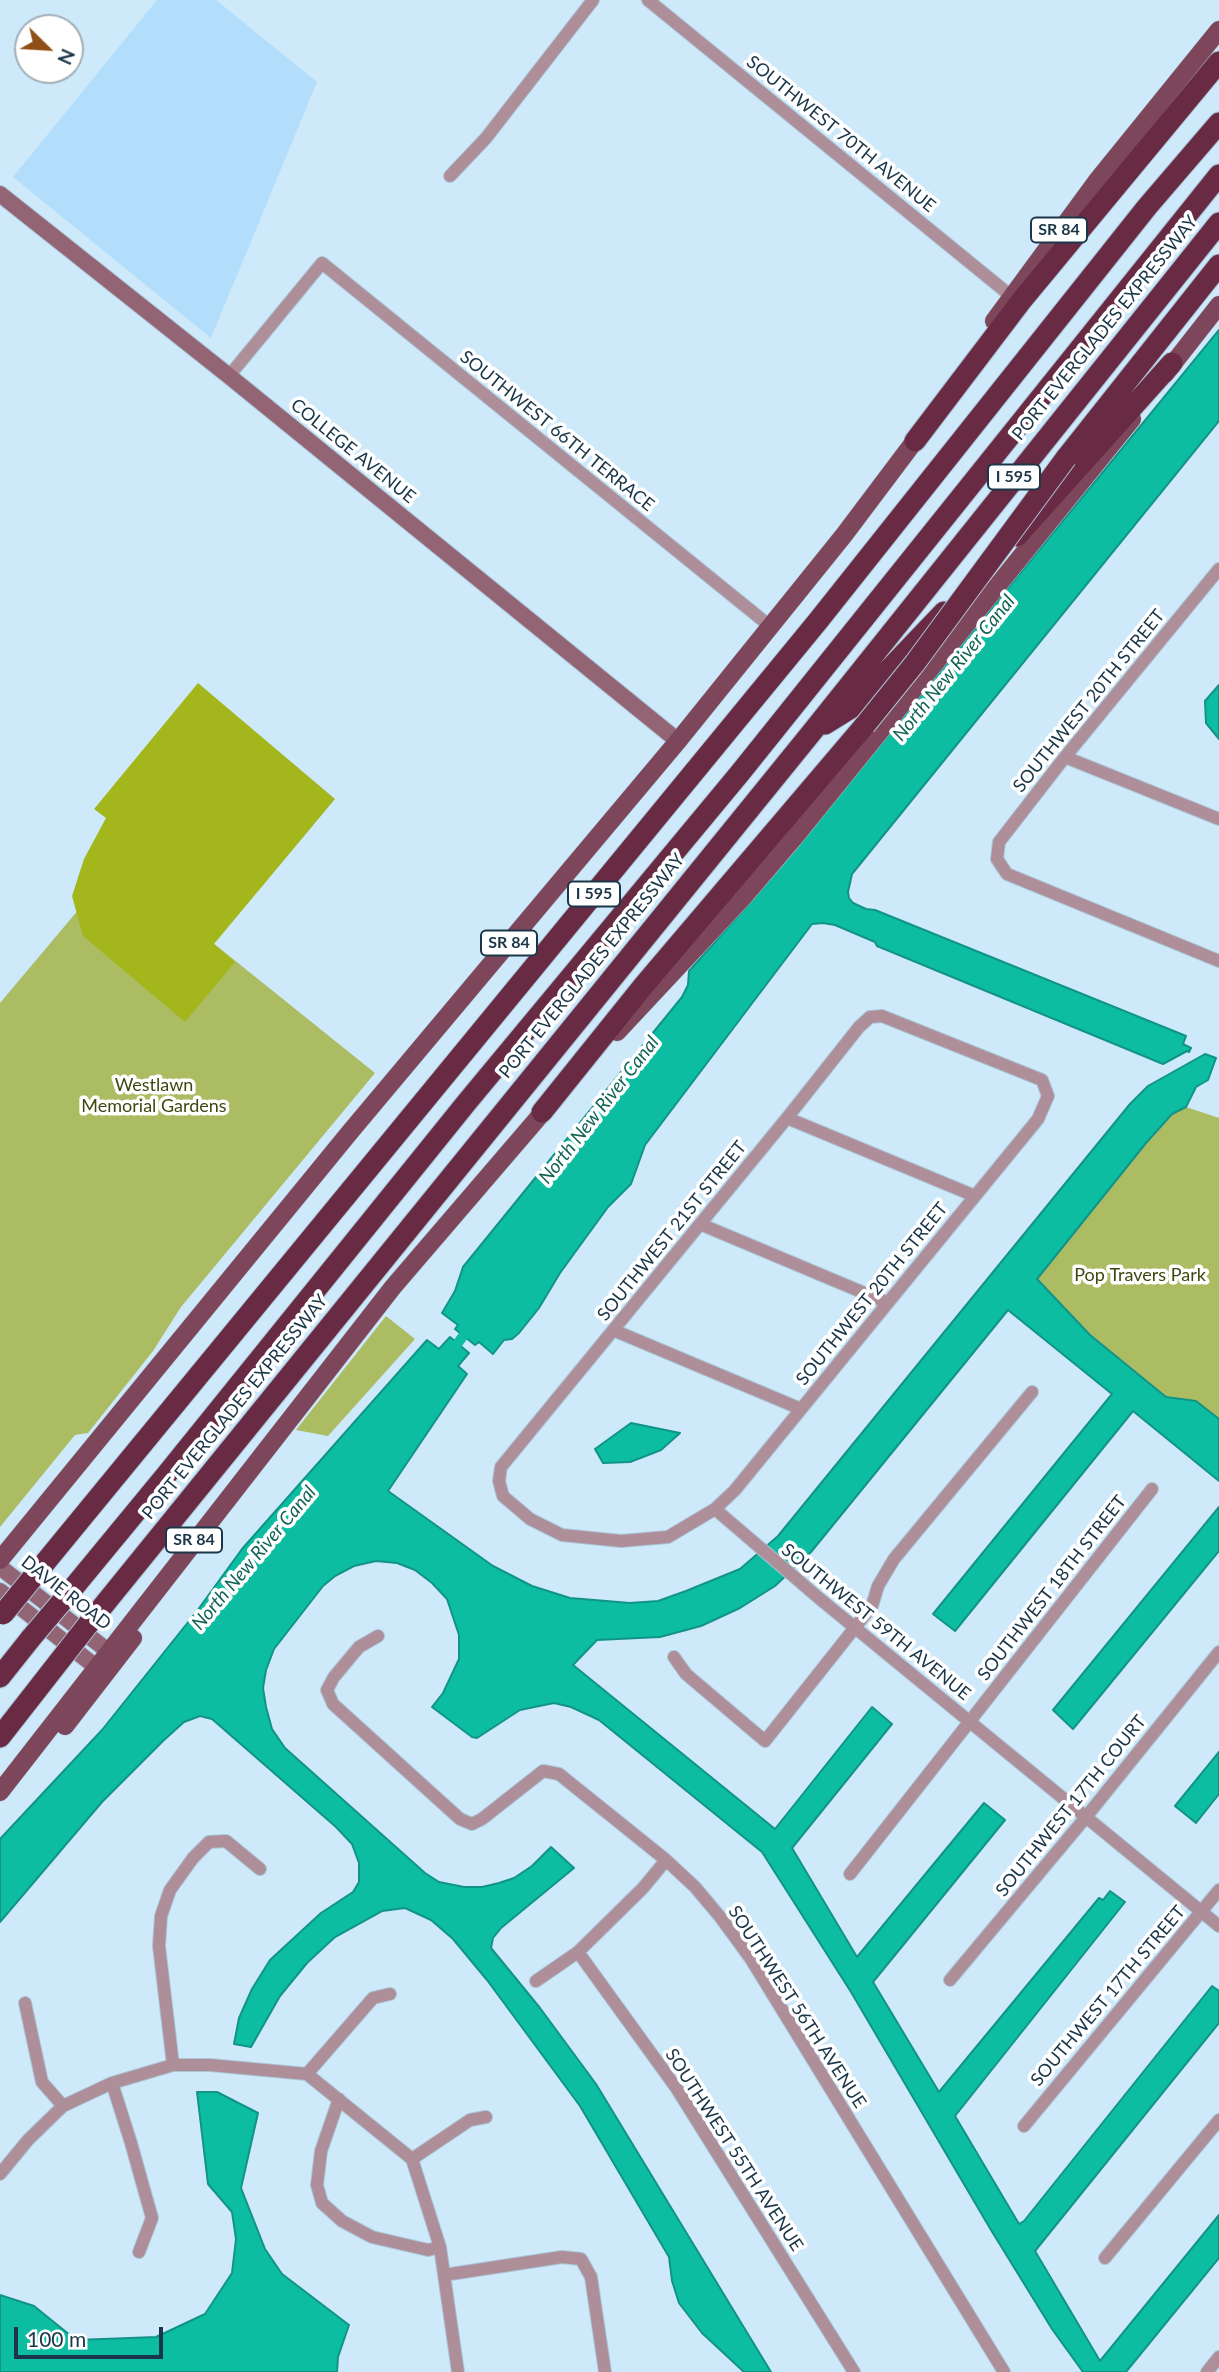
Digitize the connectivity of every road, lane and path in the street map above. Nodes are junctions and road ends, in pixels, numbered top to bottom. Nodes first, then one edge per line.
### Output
1 (593, 0) edge
2 (648, 0) edge
3 (1219, 30) edge
4 (1219, 62) edge
5 (1219, 106) edge
6 (1219, 123) edge
7 (1219, 175) edge
8 (450, 176) dead end
9 (0, 194) edge
10 (1147, 207) junction
11 (1219, 223) edge
12 (1219, 265) edge
13 (1011, 296) junction
14 (1219, 305) edge
15 (1172, 363) junction
16 (229, 376) junction
17 (915, 441) junction
18 (1219, 569) edge
19 (771, 627) junction
20 (812, 732) junction
21 (678, 741) junction
22 (1065, 757) junction
23 (1219, 819) edge
24 (1219, 961) edge
25 (870, 1017) joint
26 (542, 1112) junction
27 (787, 1118) junction
28 (975, 1196) junction
29 (700, 1224) junction
30 (888, 1303) junction
31 (613, 1331) junction
32 (1032, 1392) dead end
33 (801, 1409) junction
34 (281, 1429) junction
35 (1152, 1489) dead end
36 (715, 1509) junction
37 (0, 1560) edge
38 (0, 1567) edge
39 (0, 1591) edge
40 (1, 1616) edge
41 (855, 1628) junction
42 (378, 1636) dead end
43 (108, 1651) junction
44 (1219, 1652) edge
45 (674, 1657) dead end
46 (96, 1667) junction
47 (0, 1678) edge
48 (970, 1721) junction
49 (0, 1737) edge
50 (0, 1792) edge
51 (0, 1808) edge
52 (1086, 1817) junction
53 (666, 1860) junction
54 (260, 1869) dead end
55 (850, 1874) dead end
56 (1219, 1890) edge
57 (1201, 1912) junction
58 (1219, 1926) edge
59 (578, 1952) junction
60 (950, 1980) dead end
61 (536, 1981) dead end
62 (390, 1994) dead end
63 (24, 2003) dead end
64 (173, 2065) junction
65 (307, 2074) junction
66 (111, 2083) junction
67 (339, 2099) junction
68 (63, 2106) junction
69 (486, 2117) dead end
70 (1219, 2120) edge
71 (1024, 2126) dead end
72 (412, 2160) junction
73 (0, 2174) edge
74 (440, 2247) junction
75 (139, 2252) dead end
76 (1105, 2258) dead end
77 (444, 2275) junction
78 (1219, 2357) edge
79 (458, 2372) edge
80 (605, 2372) edge
81 (854, 2372) edge
82 (1004, 2372) edge
83 (1207, 2372) edge

1 - 8 street
2 - 13 street, SOUTHWEST 70TH AVENUE
3 - 13 main road, SR 84
4 - 17 highway
5 - 10 highway
6 - 10 highway, I 595
7 - 47 highway, bridge
9 - 16 street, COLLEGE AVENUE
10 - 40 highway, I 595, bridge
11 - 20 highway, PORT EVERGLADES EXPRESSWAY / I 595
12 - 26 highway, bridge
13 - 17 main road, SR 84
14 - 15 main road, SR 84
15 - 20 highway
15 - 26 main road, SR 84
16 - 19 street, SOUTHWEST 66TH TERRACE
16 - 21 street, COLLEGE AVENUE
17 - 19 main road, SR 84
18 - 22 street, SOUTHWEST 20TH STREET
19 - 21 main road, SR 84
20 - 49 highway, PORT EVERGLADES EXPRESSWAY / I 595, bridge
21 - 37 main road, SR 84
22 - 23 street
22 - 24 street, SOUTHWEST 20TH STREET
25 - 27 street, SOUTHWEST 21ST STREET
25 - 28 street, SOUTHWEST 20TH STREET
26 - 34 main road, SR 84
27 - 28 street
27 - 29 street, SOUTHWEST 21ST STREET
28 - 30 street, SOUTHWEST 20TH STREET
29 - 30 street
29 - 31 street, SOUTHWEST 21ST STREET
30 - 33 street, SOUTHWEST 20TH STREET
31 - 33 street
31 - 36 street, SOUTHWEST 21ST STREET
32 - 41 street
33 - 36 street, SOUTHWEST 20TH STREET
34 - 43 main road, SR 84
34 - 51 main road
35 - 48 street, SOUTHWEST 18TH STREET
36 - 41 street, SOUTHWEST 59TH AVENUE
38 - 43 street, DAVIE ROAD
39 - 46 street
41 - 45 street
41 - 48 street, SOUTHWEST 59TH AVENUE
42 - 53 street, SOUTHWEST 56TH AVENUE
43 - 46 main road, SR 84
44 - 52 street, SOUTHWEST 17TH COURT
46 - 50 main road, SR 84
48 - 52 street, SOUTHWEST 59TH AVENUE
48 - 55 street, SOUTHWEST 18TH STREET
52 - 57 street, SOUTHWEST 59TH AVENUE
52 - 60 street, SOUTHWEST 17TH COURT
53 - 59 street
53 - 82 street, SOUTHWEST 56TH AVENUE
54 - 64 street
56 - 57 street, SOUTHWEST 17TH STREET
57 - 58 street, SOUTHWEST 59TH AVENUE
57 - 71 street, SOUTHWEST 17TH STREET
59 - 61 street
59 - 81 street, SOUTHWEST 55TH AVENUE
62 - 65 street
63 - 68 street
64 - 65 street
64 - 66 street
65 - 67 street
66 - 68 street
66 - 75 street
67 - 72 street
67 - 74 street
68 - 73 street
69 - 72 street
70 - 76 street
72 - 74 street
74 - 77 street
77 - 79 street
77 - 80 street
78 - 83 street

